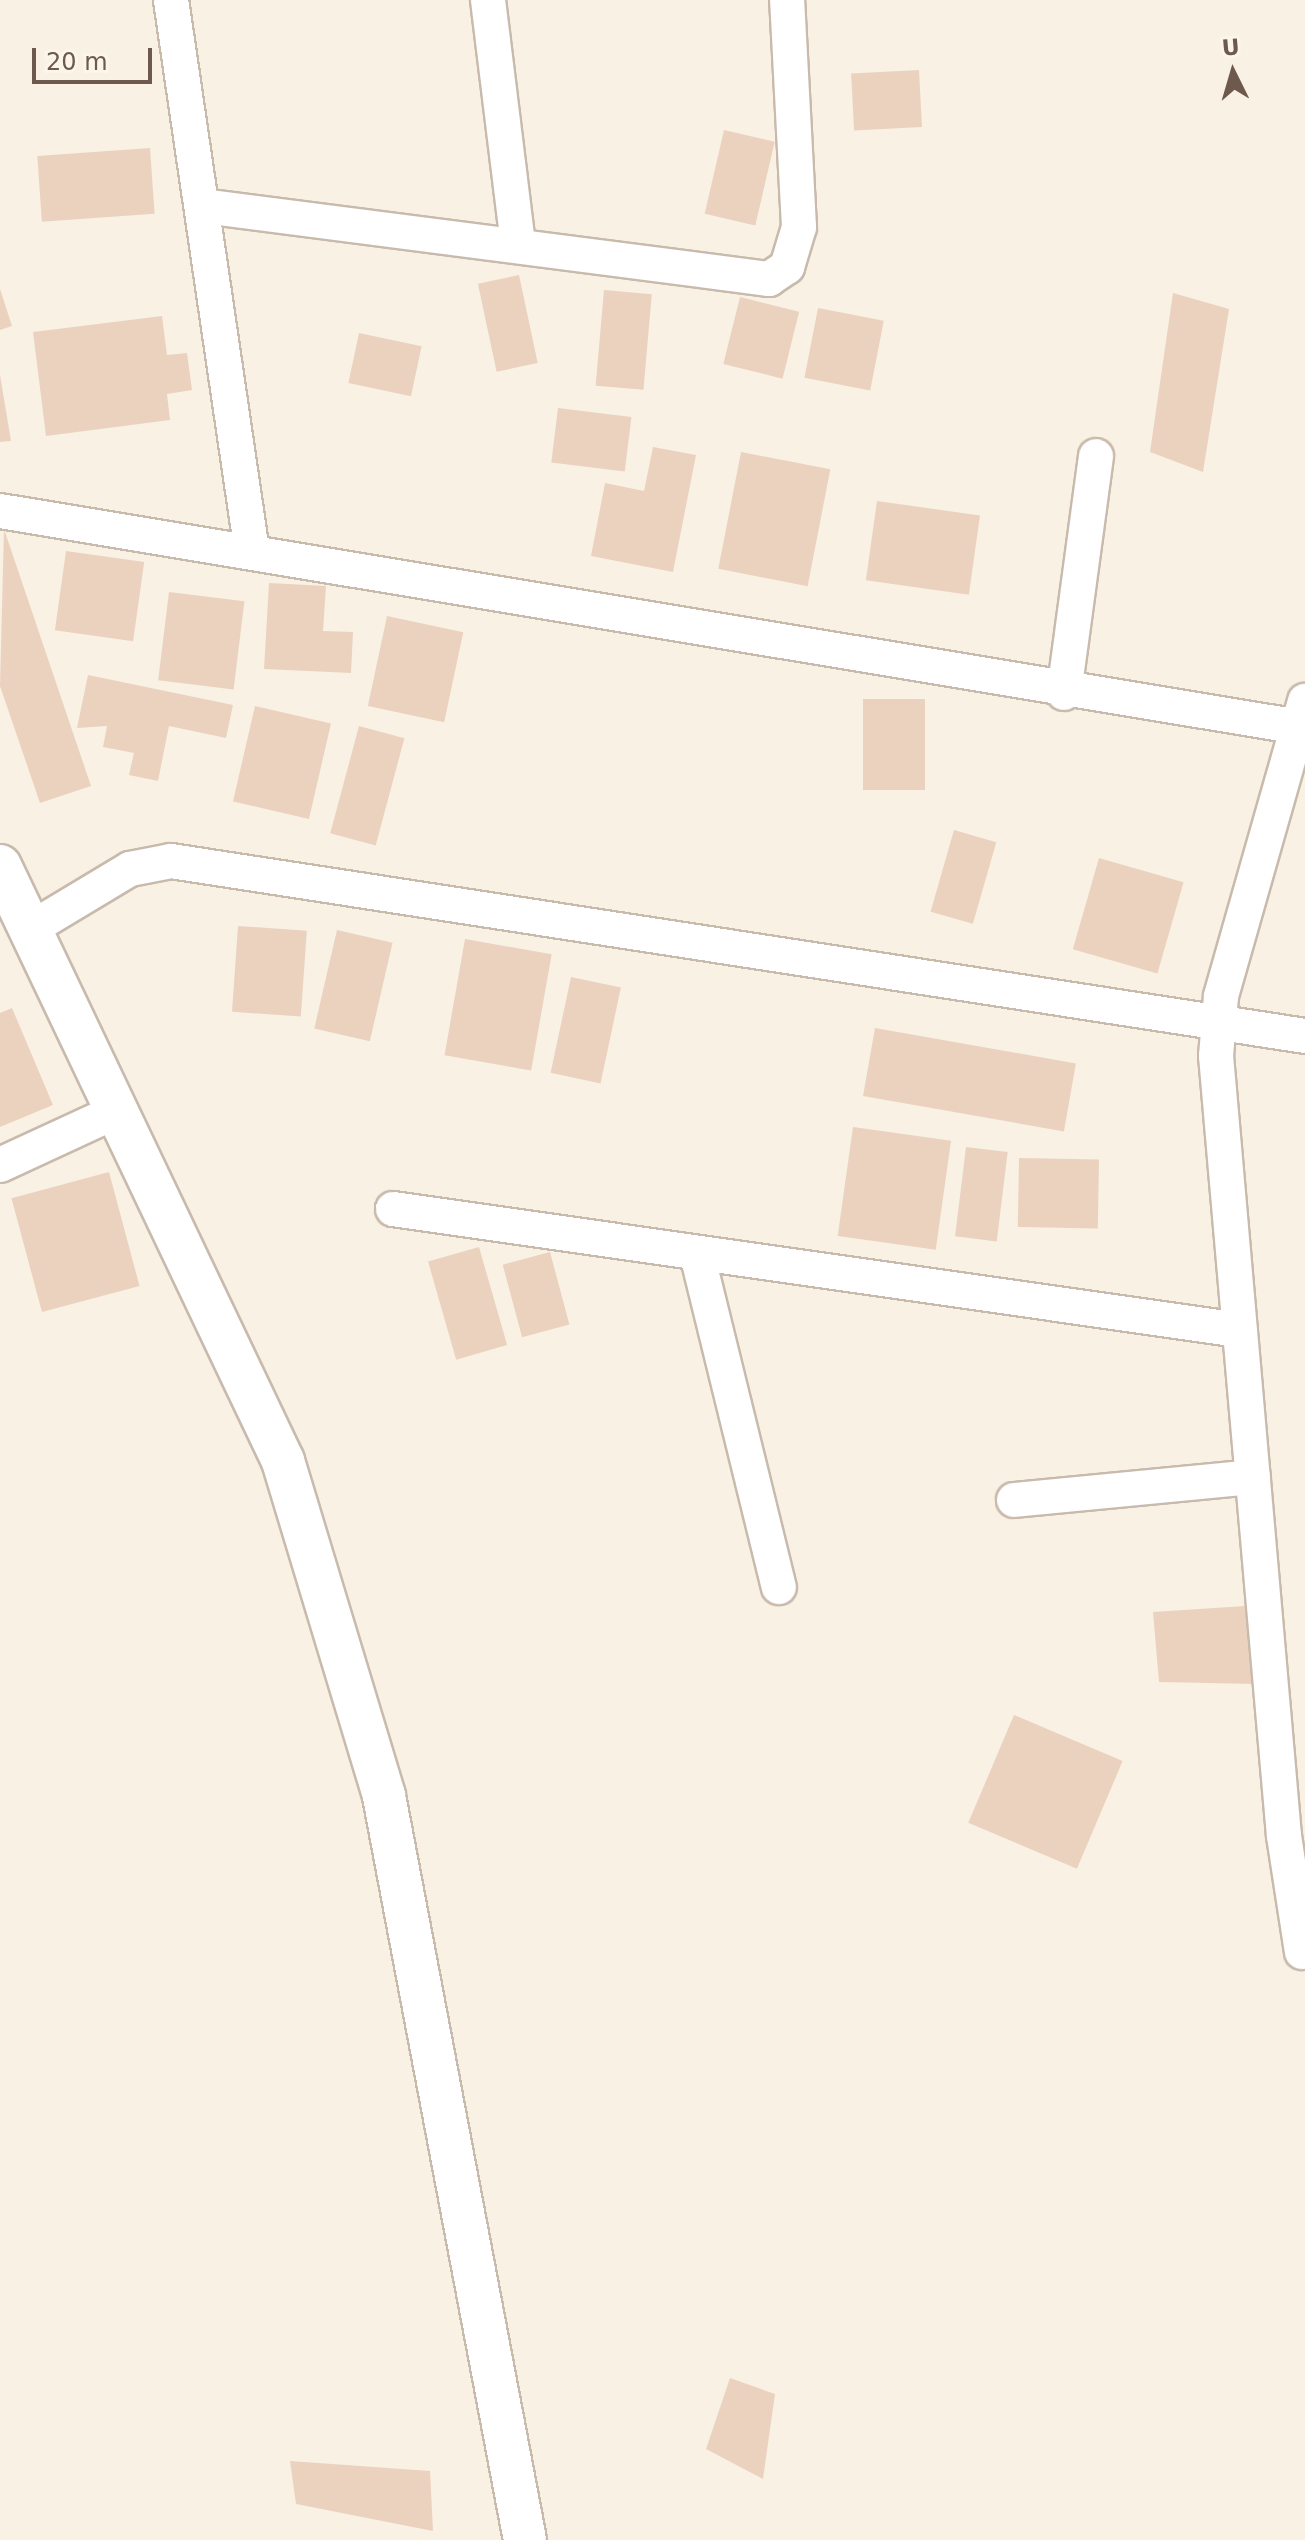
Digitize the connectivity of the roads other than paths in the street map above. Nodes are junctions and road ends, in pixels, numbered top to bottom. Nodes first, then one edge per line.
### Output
1 (171, 0) edge
2 (488, 0) edge
3 (787, 0) edge
4 (203, 206) junction
5 (518, 245) junction
6 (1096, 456) dead end
7 (0, 511) edge
8 (252, 552) junction
9 (1064, 693) junction
10 (1302, 718) edge
11 (0, 866) edge
12 (30, 929) junction
13 (1217, 1024) junction
14 (1305, 1036) edge
15 (117, 1111) junction
16 (0, 1165) edge
17 (393, 1209) dead end
18 (697, 1254) junction
19 (1239, 1330) junction
20 (1253, 1477) junction
21 (1014, 1500) dead end
22 (779, 1587) dead end
23 (1302, 1952) dead end
24 (525, 2540) edge

1 - 4 street
2 - 5 street
3 - 5 street
4 - 5 street
4 - 8 street
6 - 9 street
7 - 8 street
8 - 9 street
9 - 10 street
10 - 13 street
11 - 12 street
12 - 13 street
12 - 15 street
13 - 14 street
13 - 19 street
15 - 16 street
15 - 24 street
17 - 18 street
18 - 19 street
18 - 22 street
19 - 20 street
20 - 21 street
20 - 23 street

